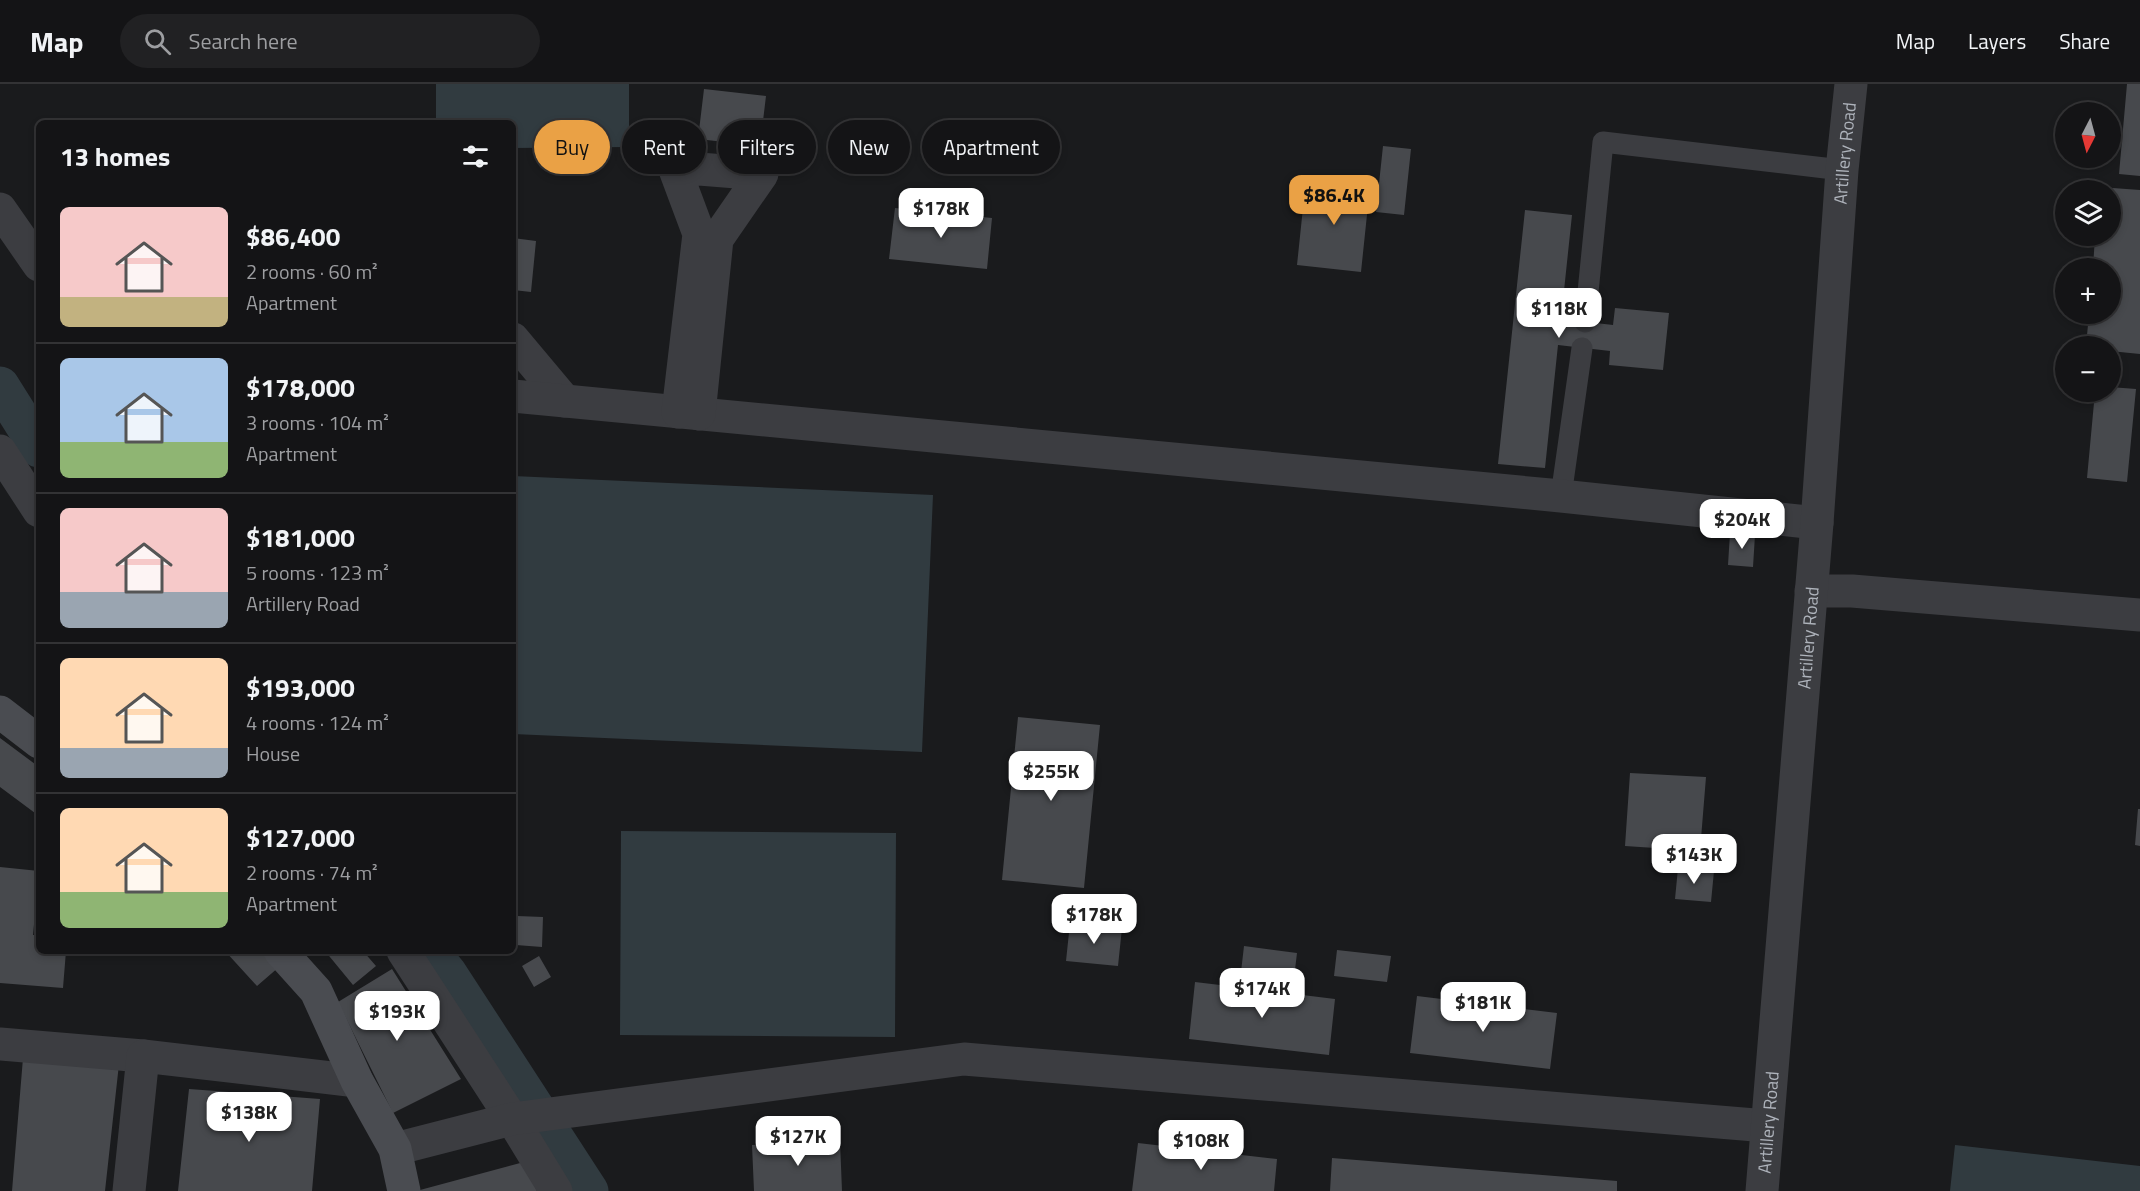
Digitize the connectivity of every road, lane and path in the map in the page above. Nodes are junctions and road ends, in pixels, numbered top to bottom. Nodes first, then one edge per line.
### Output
1 (1851, 84) edge
2 (1842, 170) junction
3 (0, 209) edge
4 (36, 261) edge
5 (1585, 322) dead end
6 (516, 343) edge
7 (1582, 348) dead end
8 (516, 396) edge
9 (565, 401) junction
10 (688, 413) junction
11 (0, 451) edge
12 (1561, 496) junction
13 (36, 506) edge
14 (1817, 523) junction
15 (1811, 591) junction
16 (2140, 615) edge
17 (0, 712) edge
18 (36, 740) edge
19 (283, 954) edge
20 (405, 954) edge
21 (0, 1044) edge
22 (143, 1056) junction
23 (357, 1081) junction
24 (514, 1119) junction
25 (1767, 1126) junction
26 (395, 1149) junction
27 (129, 1191) edge
28 (404, 1191) edge
29 (556, 1191) edge
30 (1762, 1191) edge

1 - 2 street, Artillery Road
2 - 5 lane
2 - 14 street, Artillery Road
3 - 4 street
6 - 9 street
7 - 12 lane
8 - 9 street
9 - 10 street
10 - 10 street
10 - 12 street
11 - 13 street
12 - 14 street
14 - 15 street, Artillery Road
15 - 16 street
15 - 25 street, Artillery Road
17 - 18 street
19 - 23 street
20 - 24 street
21 - 22 street
22 - 23 street
22 - 27 street
23 - 26 street
24 - 25 street
24 - 26 street
24 - 29 street
25 - 30 street, Artillery Road
26 - 28 street

